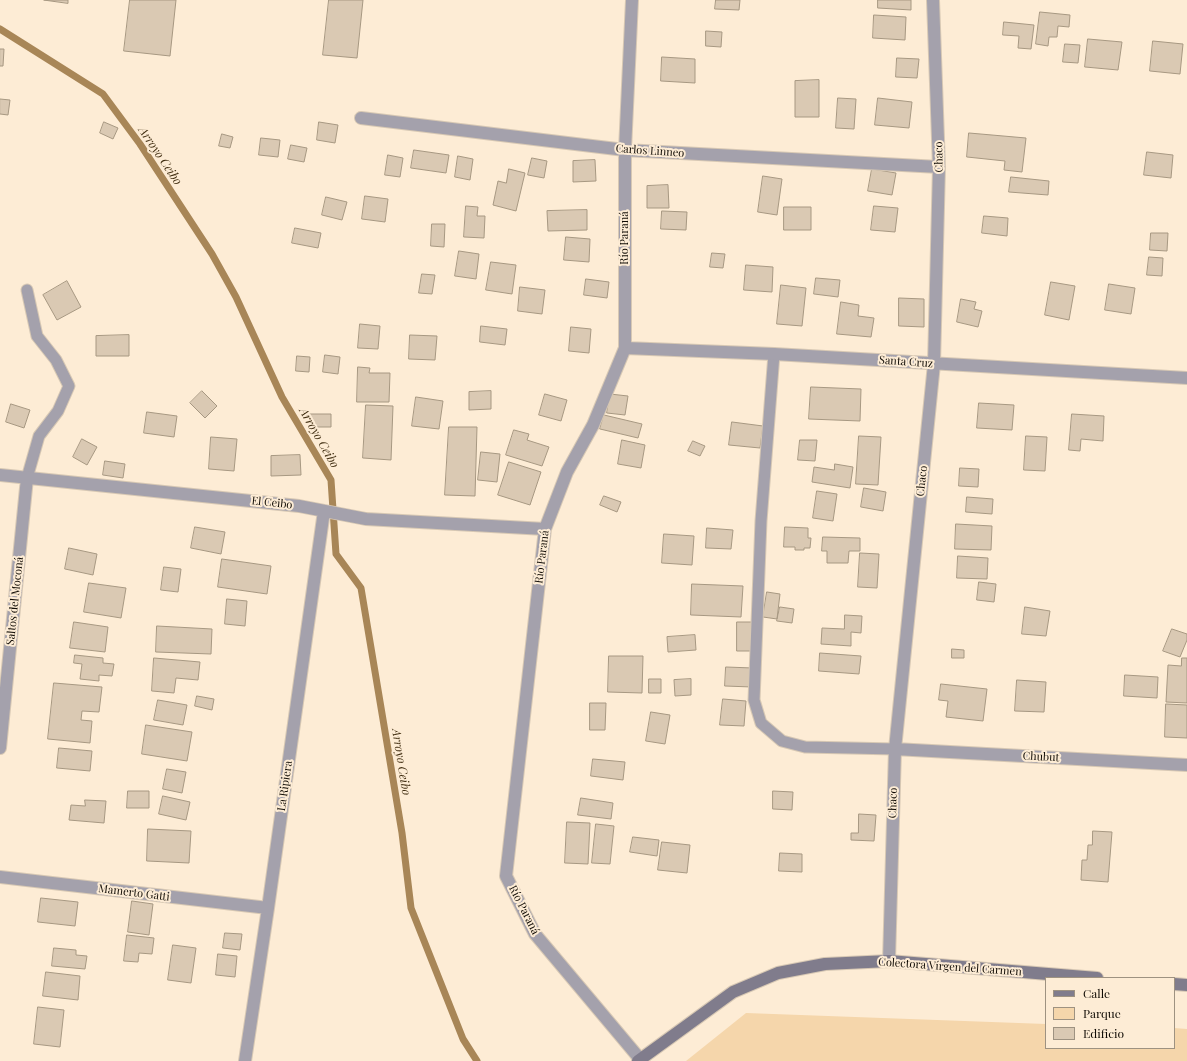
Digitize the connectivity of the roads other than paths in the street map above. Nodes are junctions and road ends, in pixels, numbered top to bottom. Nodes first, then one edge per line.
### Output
1 (632, 0) edge
2 (933, 0) edge
3 (361, 118) dead end
4 (625, 150) junction
5 (940, 167) junction
6 (27, 290) dead end
7 (625, 348) junction
8 (774, 354) junction
9 (934, 364) junction
10 (1187, 378) edge
11 (0, 475) edge
12 (28, 478) junction
13 (324, 510) junction
14 (545, 529) junction
15 (0, 748) edge
16 (895, 749) junction
17 (1187, 765) edge
18 (0, 877) edge
19 (268, 908) junction
20 (889, 961) junction
21 (1085, 977) edge
22 (1175, 984) edge
23 (1187, 986) edge
24 (639, 1060) edge
25 (245, 1061) edge

1 - 4 street, Río Paraná
2 - 5 street, Chaco
3 - 4 street, Carlos Linneo
4 - 5 street, Carlos Linneo
4 - 7 street, Río Paraná
5 - 9 street, Chaco
6 - 12 lane
7 - 8 street, Santa Cruz
7 - 14 street, Río Paraná
8 - 9 street, Santa Cruz
8 - 16 lane
9 - 10 street, Santa Cruz
9 - 16 street, Chaco
11 - 12 street, El Ceibo
12 - 13 street, El Ceibo
12 - 15 street, Saltos del Moconá
13 - 14 street, El Ceibo
13 - 19 street, La Ripiera
14 - 24 street, Río Paraná
16 - 17 street, Chubut
16 - 20 street, Chaco
18 - 19 street, Mamerto Gatti
19 - 25 street, La Ripiera
20 - 21 main road, Colectora Vírgen del Carmen
20 - 24 main road, Colectora Vírgen del Carmen
22 - 23 main road

